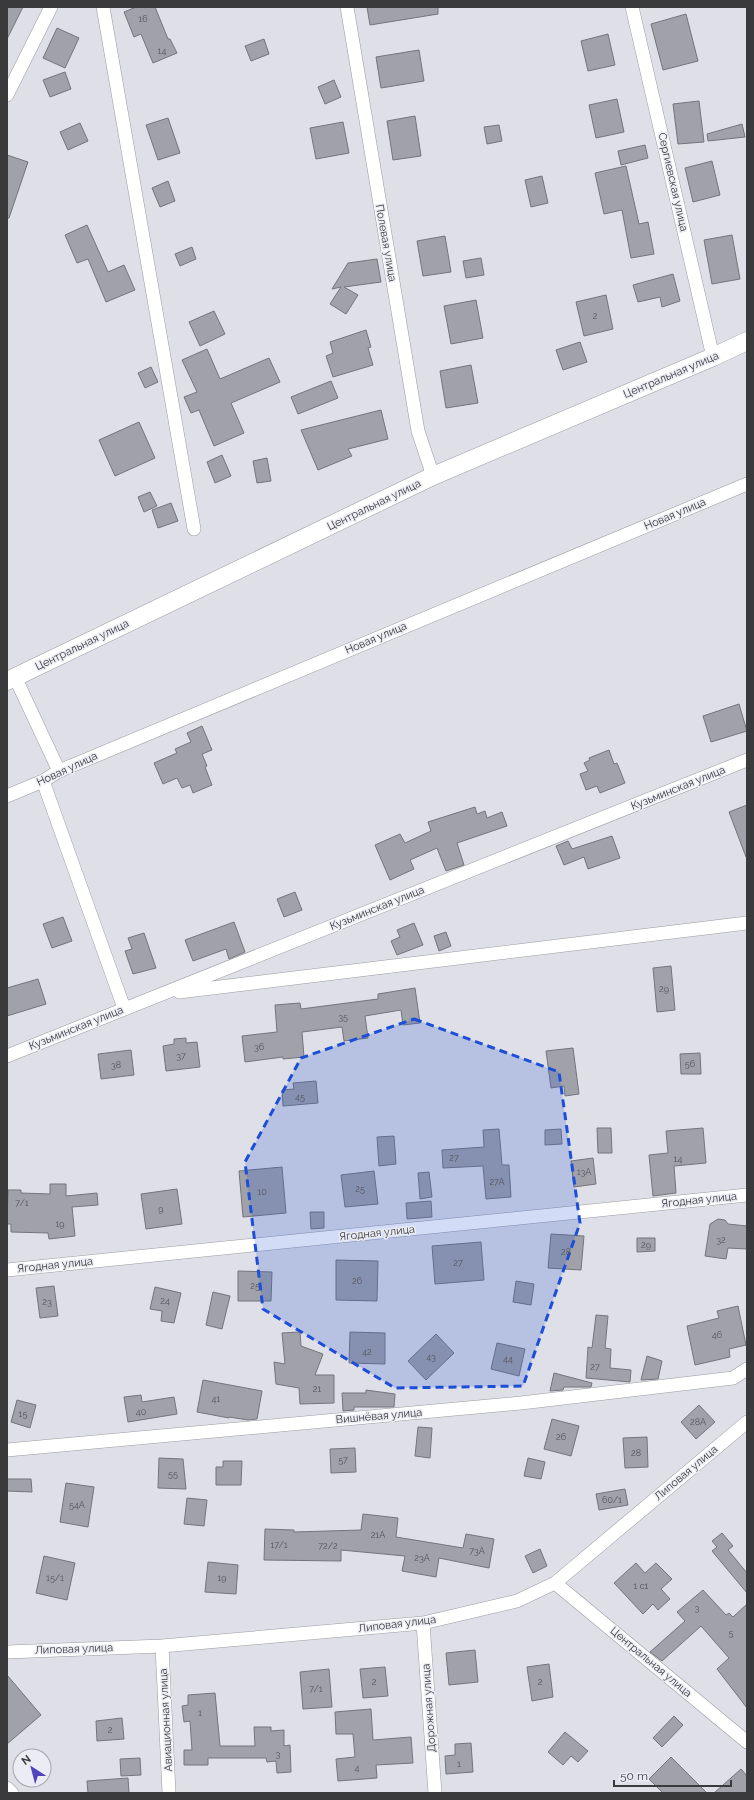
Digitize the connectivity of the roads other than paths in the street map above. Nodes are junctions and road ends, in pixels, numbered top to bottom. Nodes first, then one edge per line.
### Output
1 (51, 7) edge
2 (103, 7) edge
3 (347, 7) edge
4 (632, 7) edge
5 (7, 95) edge
6 (747, 341) edge
7 (713, 357) junction
8 (433, 476) junction
9 (747, 484) edge
10 (194, 529) dead end
11 (11, 679) edge
12 (747, 760) edge
13 (59, 771) junction
14 (43, 781) junction
15 (7, 796) edge
16 (747, 923) edge
17 (160, 994) junction
18 (124, 1008) junction
19 (7, 1056) edge
20 (747, 1195) edge
21 (7, 1270) edge
22 (747, 1369) edge
23 (747, 1422) edge
24 (7, 1450) edge
25 (555, 1583) junction
26 (423, 1623) junction
27 (162, 1646) junction
28 (7, 1652) edge
29 (747, 1742) edge
30 (7, 1788) edge
31 (12, 1793) edge
32 (169, 1793) edge
33 (435, 1793) edge

1 - 5 street
2 - 10 street
3 - 8 street, Полевая улица
4 - 7 street, Сергиевская улица
6 - 7 street, Центральная улица
7 - 8 street, Центральная улица
8 - 11 street, Центральная улица
9 - 13 street, Новая улица
11 - 13 street
12 - 17 street, Кузьминская улица
13 - 14 street, Новая улица
14 - 15 street, Новая улица
14 - 18 street
16 - 17 street
17 - 18 street, Кузьминская улица
18 - 19 street, Кузьминская улица
20 - 21 street, Ягодная улица
22 - 24 street, Вишнёвая улица
23 - 25 street, Липовая улица
25 - 26 street, Липовая улица
25 - 29 street, Центральная улица
26 - 27 street, Липовая улица
26 - 33 street, Дорожная улица
27 - 28 street, Липовая улица
27 - 32 street, Авиационная улица
30 - 31 street

